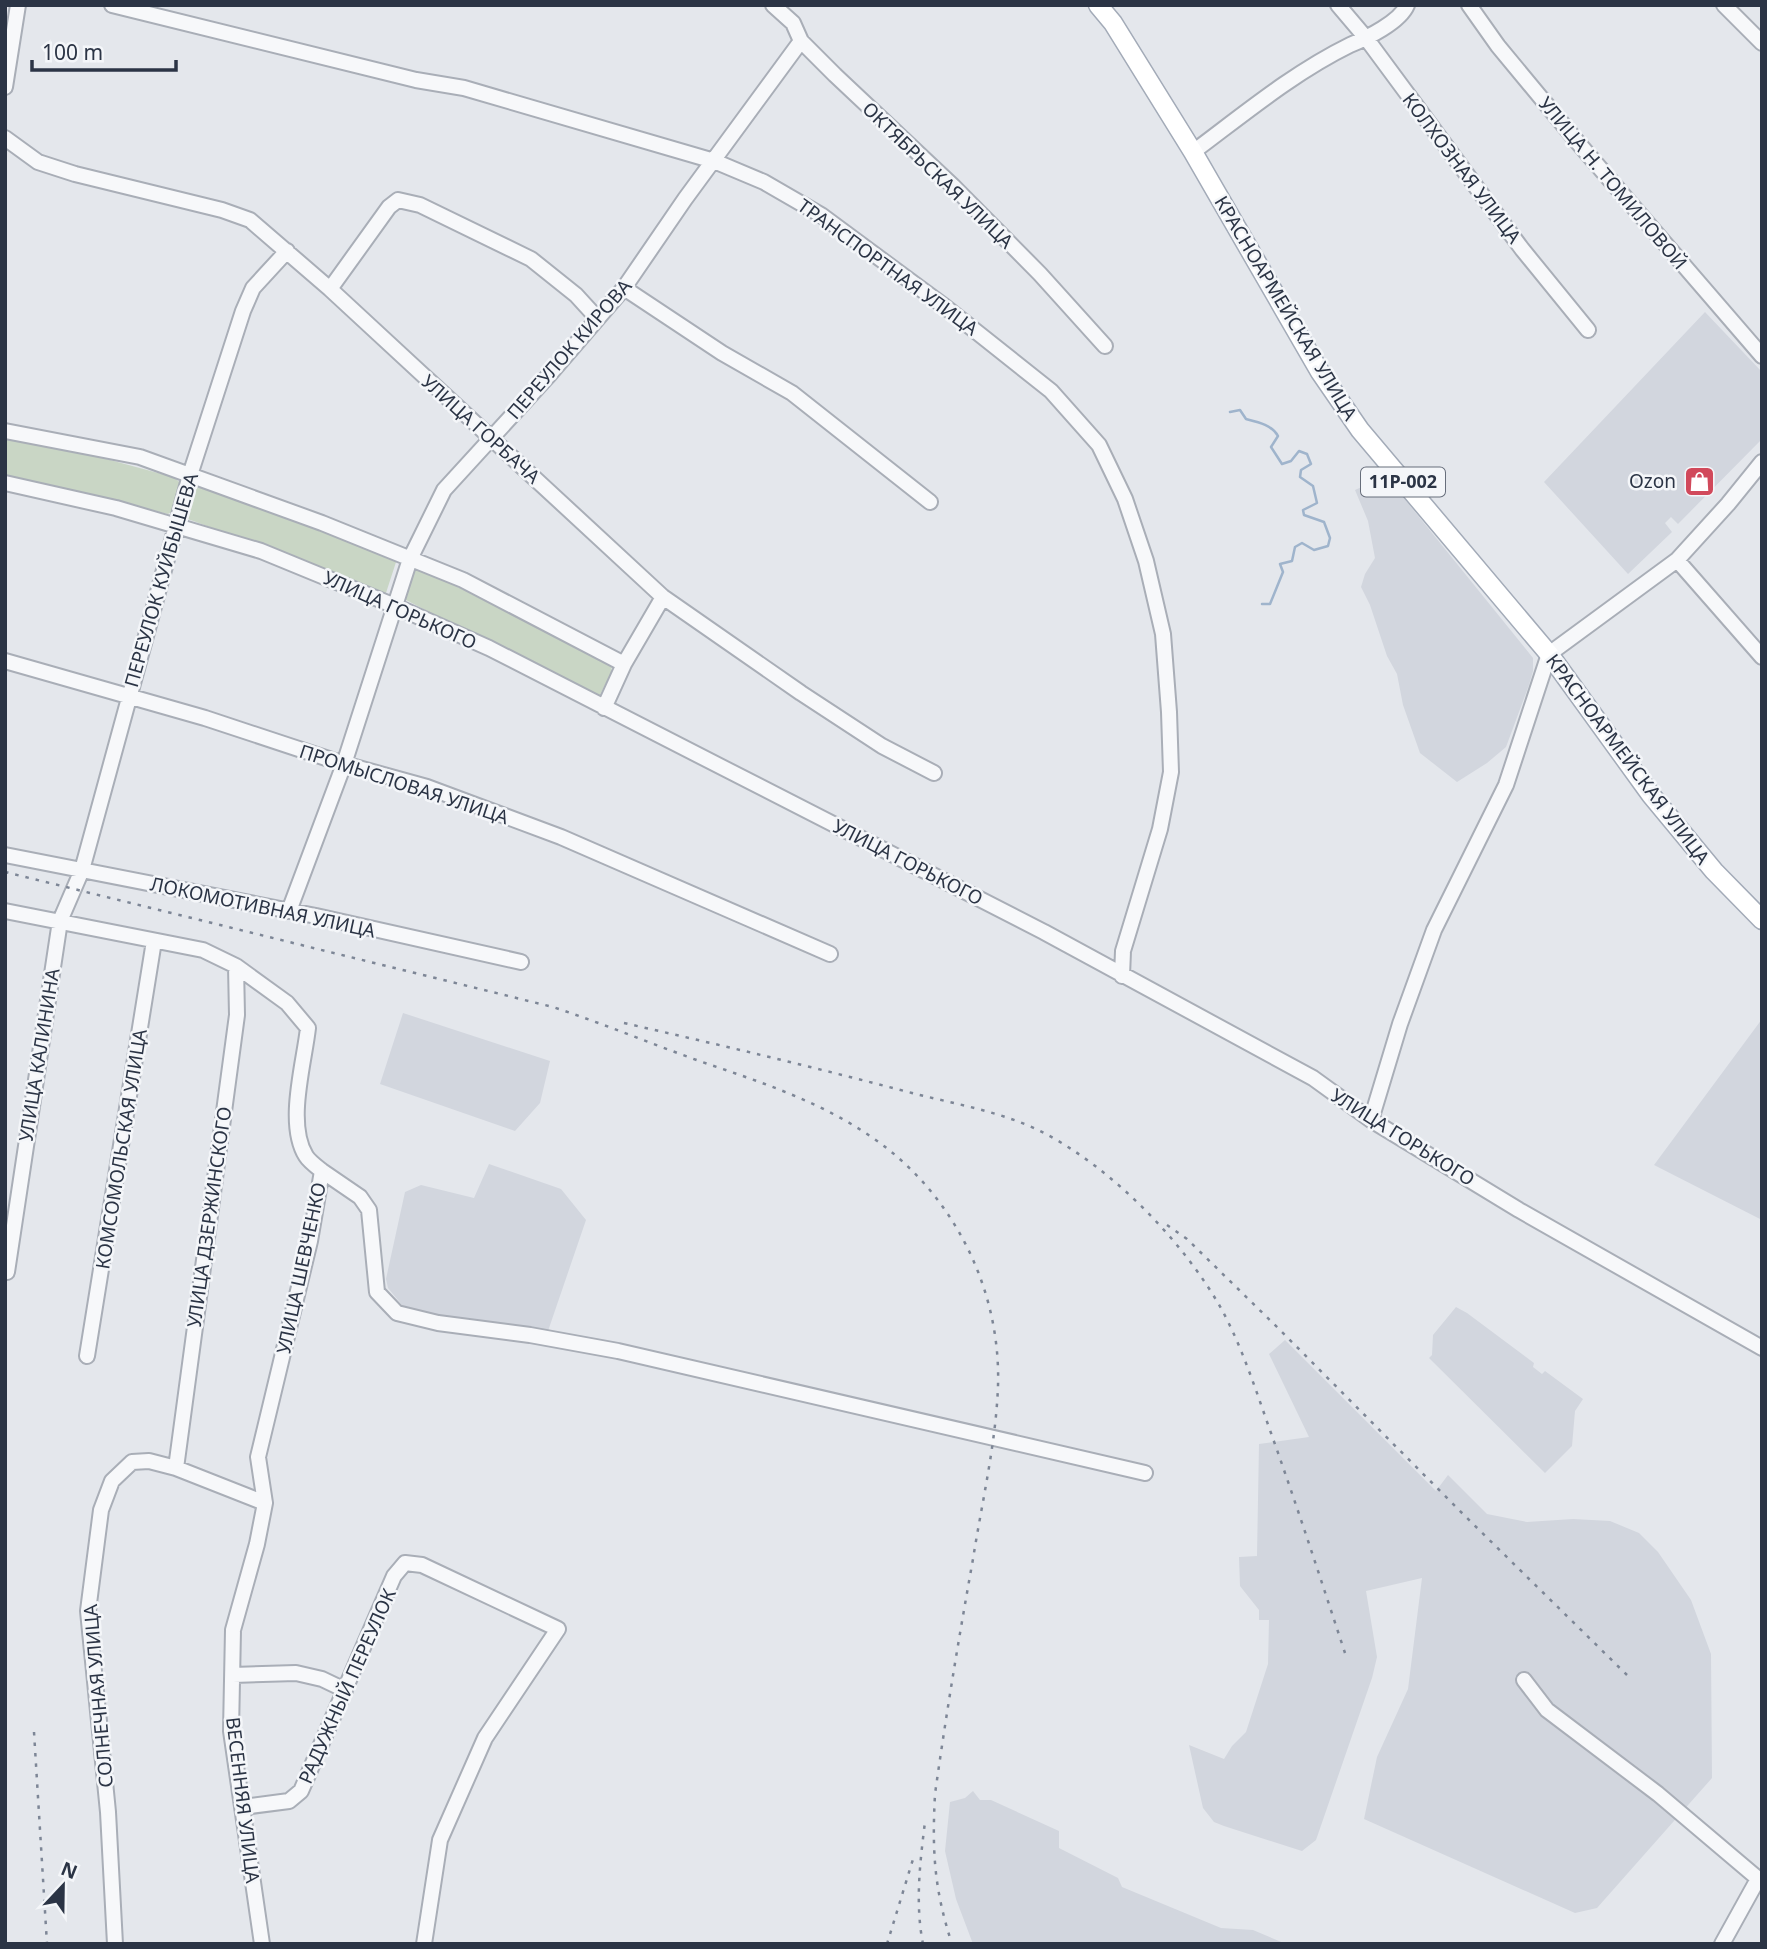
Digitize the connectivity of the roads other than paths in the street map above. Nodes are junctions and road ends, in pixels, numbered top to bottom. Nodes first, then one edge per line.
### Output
1 (18, 5) edge
2 (112, 5) edge
3 (773, 5) edge
4 (1098, 5) edge
5 (1338, 5) edge
6 (1406, 5) edge
7 (1469, 5) edge
8 (1724, 5) edge
9 (1367, 37) junction
10 (801, 41) junction
11 (1762, 43) edge
12 (5, 87) edge
13 (5, 138) edge
14 (1193, 152) junction
15 (714, 161) junction
16 (286, 251) junction
17 (624, 288) junction
18 (330, 289) junction
19 (597, 318) junction
20 (1588, 330) dead end
21 (1105, 346) dead end
22 (1762, 356) edge
23 (5, 431) edge
24 (490, 439) junction
25 (1762, 462) edge
26 (190, 475) junction
27 (5, 483) edge
28 (930, 502) dead end
29 (178, 525) junction
30 (410, 559) junction
31 (1677, 560) junction
32 (663, 597) junction
33 (395, 606) junction
34 (1549, 654) junction
35 (1762, 657) edge
36 (5, 661) edge
37 (624, 664) junction
38 (128, 698) junction
39 (604, 708) junction
40 (344, 764) junction
41 (934, 773) dead end
42 (5, 855) edge
43 (82, 870) junction
44 (5, 911) edge
45 (289, 911) junction
46 (1762, 920) edge
47 (60, 921) junction
48 (154, 941) junction
49 (830, 954) dead end
50 (521, 962) dead end
51 (236, 966) junction
52 (1122, 976) junction
53 (1371, 1120) junction
54 (322, 1171) junction
55 (6, 1272) edge
56 (1762, 1348) edge
57 (87, 1356) dead end
58 (176, 1468) junction
59 (1145, 1473) dead end
60 (265, 1503) junction
61 (233, 1675) junction
62 (1524, 1680) dead end
63 (345, 1689) junction
64 (243, 1807) junction
65 (1760, 1881) edge
66 (115, 1944) edge
67 (262, 1944) edge
68 (424, 1944) edge
69 (1722, 1944) edge

1 - 12 street
2 - 15 street, ТРАНСПОРТНАЯ УЛИЦА
3 - 10 street, ОКТЯБРЬСКАЯ УЛИЦА
4 - 14 main road, КРАСНОАРМЕЙСКАЯ УЛИЦА / 11Р-002
5 - 9 street, КОЛХОЗНАЯ УЛИЦА
6 - 9 street
7 - 22 street, УЛИЦА Н. ТОМИЛОВОЙ
8 - 11 street
9 - 14 street
9 - 20 street, КОЛХОЗНАЯ УЛИЦА
10 - 15 street, ПЕРЕУЛОК КИРОВА
10 - 21 street, ОКТЯБРЬСКАЯ УЛИЦА
13 - 16 street, УЛИЦА ГОРБАЧА
14 - 34 main road, КРАСНОАРМЕЙСКАЯ УЛИЦА / 11Р-002
15 - 17 street, ПЕРЕУЛОК КИРОВА
15 - 52 street, ТРАНСПОРТНАЯ УЛИЦА
16 - 18 street, УЛИЦА ГОРБАЧА
16 - 26 street, ПЕРЕУЛОК КУЙБЫШЕВА
17 - 19 street, ПЕРЕУЛОК КИРОВА
17 - 28 street
18 - 19 street
18 - 24 street, УЛИЦА ГОРБАЧА
19 - 24 street, ПЕРЕУЛОК КИРОВА
23 - 26 street
24 - 30 street, ПЕРЕУЛОК КИРОВА
24 - 32 street, УЛИЦА ГОРБАЧА
25 - 31 street
26 - 29 street, ПЕРЕУЛОК КУЙБЫШЕВА
26 - 30 street
27 - 29 street, УЛИЦА ГОРЬКОГО
29 - 33 street, УЛИЦА ГОРЬКОГО
29 - 38 street, ПЕРЕУЛОК КУЙБЫШЕВА
30 - 33 street, ПЕРЕУЛОК КИРОВА
30 - 37 street
31 - 34 street
31 - 35 street
32 - 37 street
32 - 41 street, УЛИЦА ГОРБАЧА
33 - 39 street, УЛИЦА ГОРЬКОГО
33 - 40 street, ПЕРЕУЛОК КИРОВА
34 - 46 main road, КРАСНОАРМЕЙСКАЯ УЛИЦА / 11Р-002
34 - 53 street
36 - 38 street, ПРОМЫСЛОВАЯ УЛИЦА
37 - 39 street
38 - 40 street, ПРОМЫСЛОВАЯ УЛИЦА
38 - 43 street, ПЕРЕУЛОК КУЙБЫШЕВА
39 - 52 street, УЛИЦА ГОРЬКОГО
40 - 45 street, ПЕРЕУЛОК КИРОВА
40 - 49 street, ПРОМЫСЛОВАЯ УЛИЦА
42 - 43 street, ЛОКОМОТИВНАЯ УЛИЦА
43 - 45 street, ЛОКОМОТИВНАЯ УЛИЦА
43 - 47 street, ПЕРЕУЛОК КУЙБЫШЕВА
44 - 47 street, УЛИЦА ШЕВЧЕНКО
45 - 50 street, ЛОКОМОТИВНАЯ УЛИЦА
47 - 48 street, УЛИЦА ШЕВЧЕНКО
47 - 55 street, УЛИЦА КАЛИНИНА
48 - 51 street, УЛИЦА ШЕВЧЕНКО
48 - 57 street, КОМСОМОЛЬСКАЯ УЛИЦА
51 - 54 street, УЛИЦА ШЕВЧЕНКО
51 - 58 street, УЛИЦА ДЗЕРЖИНСКОГО
52 - 53 street, УЛИЦА ГОРЬКОГО
53 - 56 street, УЛИЦА ГОРЬКОГО
54 - 59 street
54 - 60 street, УЛИЦА ШЕВЧЕНКО
58 - 60 street
58 - 66 street, СОЛНЕЧНАЯ УЛИЦА
60 - 61 street, ВЕСЕННЯЯ УЛИЦА
61 - 63 street
61 - 64 street, ВЕСЕННЯЯ УЛИЦА
62 - 65 street
63 - 64 street, РАДУЖНЫЙ ПЕРЕУЛОК
63 - 68 street, РАДУЖНЫЙ ПЕРЕУЛОК
64 - 67 street, ВЕСЕННЯЯ УЛИЦА
65 - 69 street

